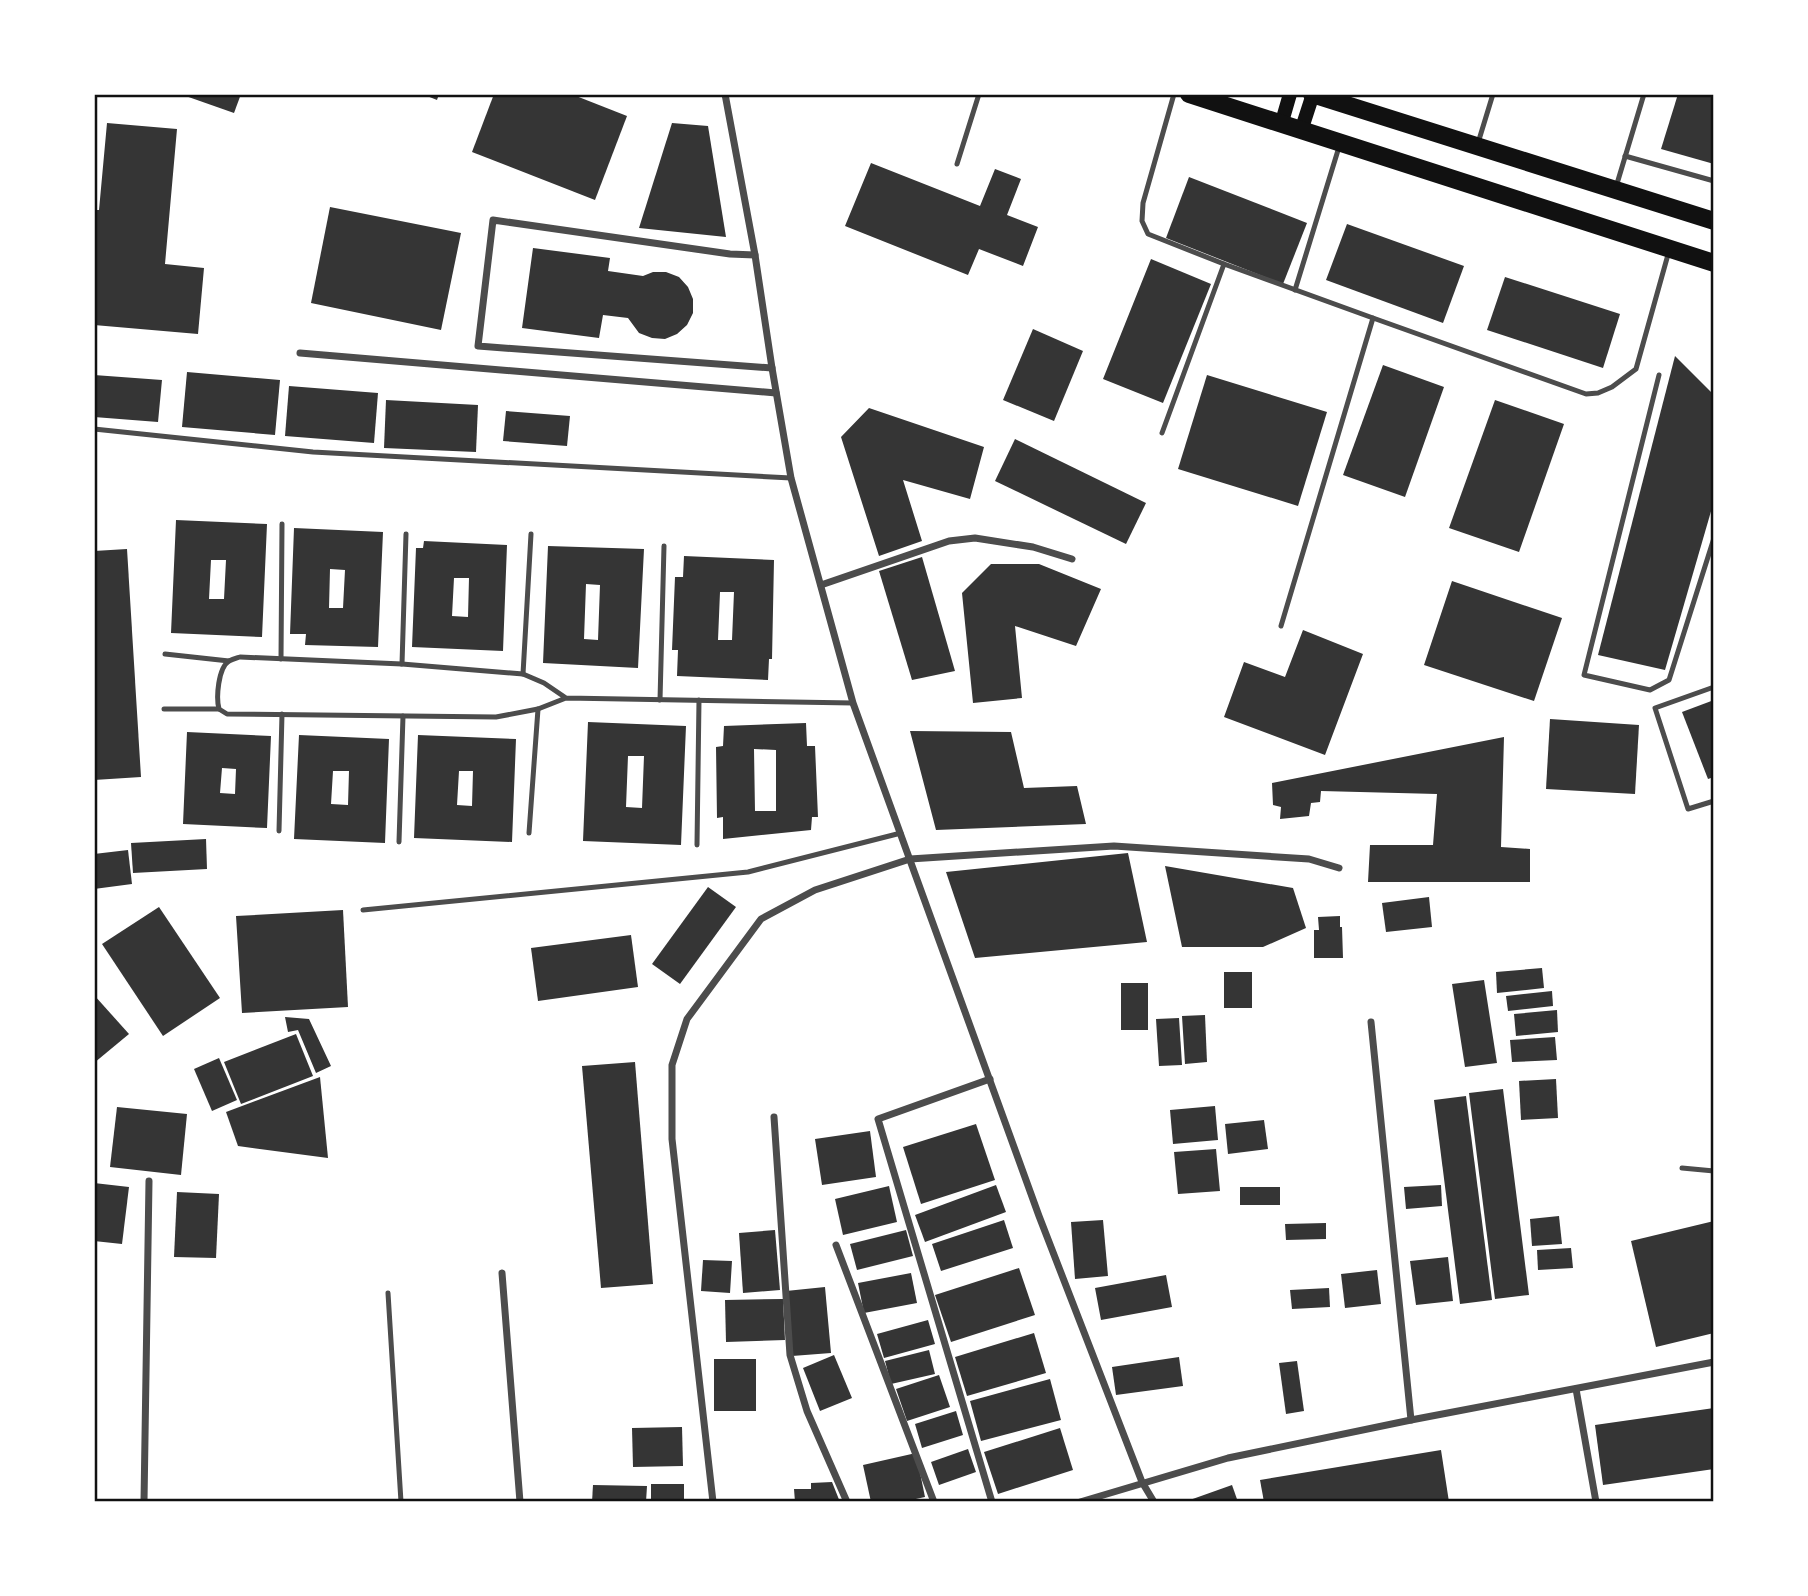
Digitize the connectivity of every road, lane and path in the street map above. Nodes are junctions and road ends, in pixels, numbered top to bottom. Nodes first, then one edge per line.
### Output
1 (725, 94) edge
2 (979, 94) edge
3 (1174, 94) edge
4 (1189, 94) edge
5 (1290, 94) edge
6 (1493, 94) edge
7 (1644, 94) edge
8 (1312, 95) edge
9 (1281, 124) junction
10 (1301, 131) junction
11 (1340, 144) junction
12 (1477, 146) junction
13 (1625, 156) junction
14 (957, 164) dead end
15 (1713, 181) edge
16 (1615, 190) junction
17 (1713, 221) edge
18 (1670, 249) junction
19 (755, 255) junction
20 (1713, 262) edge
21 (1223, 264) junction
22 (1295, 290) junction
23 (1373, 318) junction
24 (300, 353) dead end
25 (772, 368) junction
26 (1659, 375) dead end
27 (776, 393) junction
28 (94, 429) edge
29 (1162, 433) dead end
30 (791, 478) junction
31 (282, 524) dead end
32 (406, 534) dead end
33 (531, 534) dead end
34 (1713, 538) edge
35 (664, 546) dead end
36 (1072, 559) dead end
37 (821, 585) junction
38 (1281, 626) dead end
39 (165, 654) dead end
40 (281, 659) junction
41 (229, 661) junction
42 (402, 664) junction
43 (523, 674) junction
44 (1713, 687) edge
45 (566, 698) junction
46 (660, 700) junction
47 (699, 700) junction
48 (853, 703) junction
49 (164, 709) dead end
50 (219, 709) junction
51 (538, 709) junction
52 (282, 714) junction
53 (402, 716) junction
54 (1713, 802) edge
55 (279, 831) dead end
56 (529, 833) dead end
57 (901, 833) junction
58 (399, 842) dead end
59 (697, 845) dead end
60 (910, 859) junction
61 (1339, 868) dead end
62 (363, 910) dead end
63 (1371, 1023) dead end
64 (990, 1079) junction
65 (774, 1117) dead end
66 (1682, 1168) dead end
67 (1713, 1171) edge
68 (149, 1181) dead end
69 (836, 1245) dead end
70 (502, 1273) dead end
71 (388, 1293) dead end
72 (1713, 1362) edge
73 (1576, 1389) junction
74 (1411, 1420) junction
75 (1142, 1482) junction
76 (144, 1502) edge
77 (401, 1502) edge
78 (520, 1502) edge
79 (713, 1502) edge
80 (847, 1502) edge
81 (934, 1502) edge
82 (992, 1502) edge
83 (1080, 1502) edge
84 (1154, 1502) edge
85 (1596, 1502) edge

1 - 19 street
2 - 14 lane
3 - 21 lane
4 - 9 main road
5 - 9 main road
6 - 12 lane
7 - 13 lane
8 - 10 main road
8 - 12 main road
9 - 10 main road
10 - 11 main road
11 - 18 main road
11 - 22 lane
12 - 16 main road
13 - 15 lane
13 - 16 lane
16 - 17 main road
18 - 20 main road
18 - 23 lane
19 - 25 street
19 - 25 street
21 - 22 lane
21 - 29 lane
22 - 23 lane
23 - 38 lane
24 - 27 street
25 - 27 street
26 - 34 lane
27 - 30 street
28 - 30 lane
30 - 37 street
31 - 40 lane
32 - 42 lane
33 - 43 lane
35 - 46 lane
36 - 37 street
37 - 48 street
39 - 41 lane
40 - 41 lane
40 - 42 lane
41 - 50 lane
42 - 43 lane
43 - 45 lane
44 - 54 lane
45 - 46 lane
45 - 51 lane
46 - 47 lane
47 - 48 lane
47 - 59 lane
48 - 57 street
49 - 50 lane
50 - 52 lane
51 - 53 lane
51 - 56 lane
52 - 53 lane
52 - 55 lane
53 - 58 lane
57 - 60 street
57 - 62 lane
60 - 61 street
60 - 64 street
60 - 79 street
63 - 74 street
64 - 75 street
64 - 82 street
65 - 80 street
66 - 67 lane
68 - 76 street
69 - 81 street
70 - 78 street
71 - 77 lane
72 - 73 street
73 - 74 street
73 - 85 street
74 - 75 street
75 - 83 street
75 - 84 street

